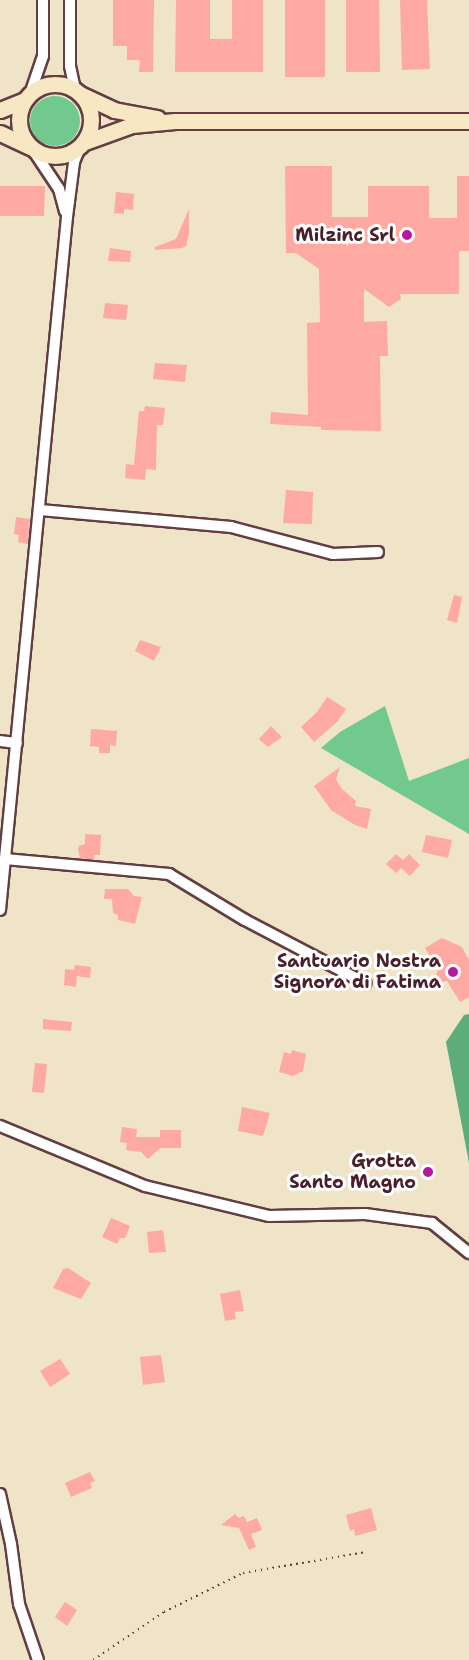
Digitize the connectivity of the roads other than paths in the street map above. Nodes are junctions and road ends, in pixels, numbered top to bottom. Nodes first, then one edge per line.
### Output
1 (43, 0) edge
2 (70, 0) edge
3 (77, 91) junction
4 (27, 97) junction
5 (0, 110) edge
6 (175, 121) junction
7 (469, 121) edge
8 (0, 133) edge
9 (82, 145) junction
10 (32, 149) junction
11 (67, 217) junction
12 (40, 510) junction
13 (378, 552) dead end
14 (0, 741) edge
15 (16, 743) junction
16 (5, 858) junction
17 (0, 910) edge
18 (365, 983) dead end
19 (0, 1126) edge
20 (469, 1252) edge
21 (0, 1494) edge
22 (38, 1660) edge

1 - 4 street
2 - 3 street
3 - 4 main road
3 - 6 main road
3 - 9 main road
4 - 5 main road
4 - 10 main road
6 - 7 main road
6 - 9 main road
8 - 10 main road
9 - 10 main road
9 - 11 street
10 - 11 street
11 - 12 street
12 - 13 street
12 - 15 street
14 - 15 street
15 - 16 street
16 - 17 street
16 - 18 street
19 - 20 street
21 - 22 street

